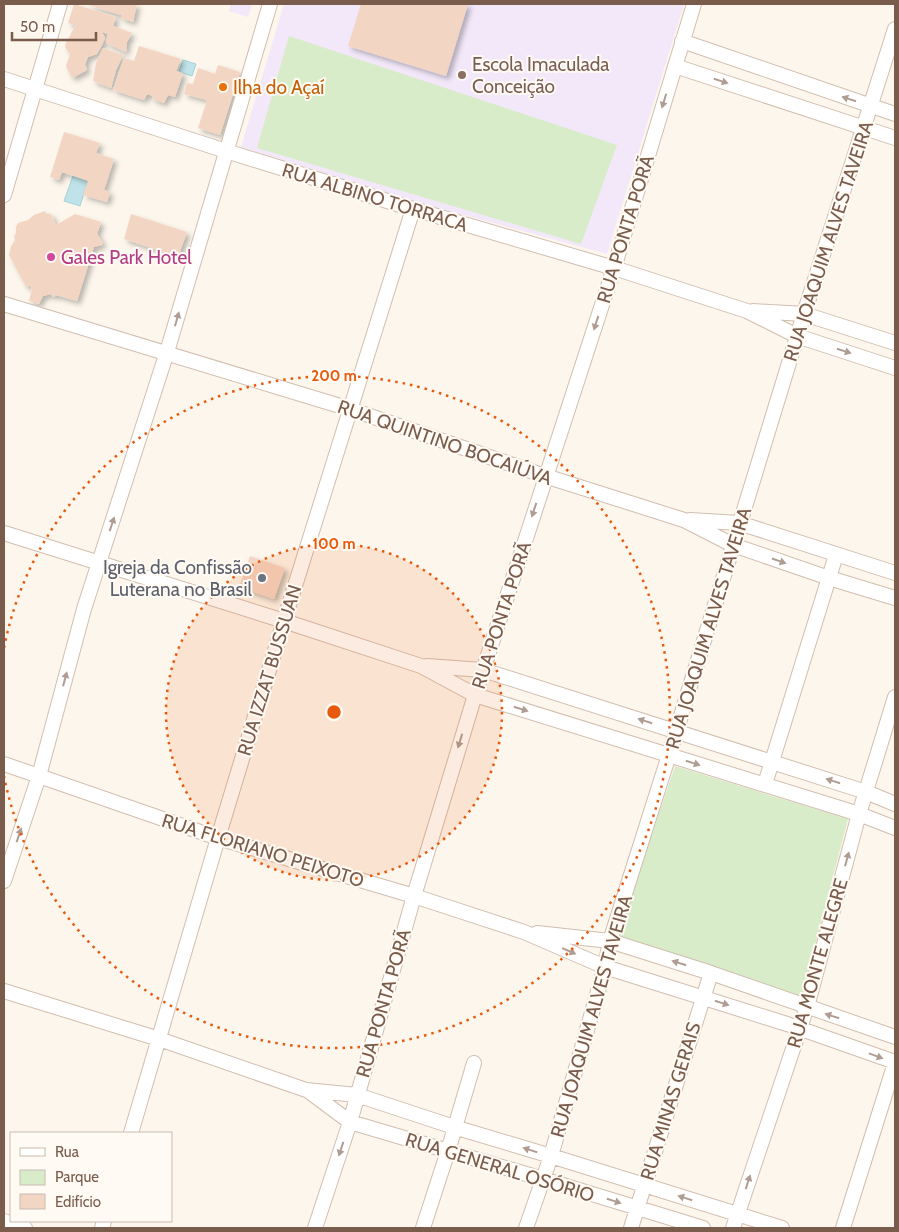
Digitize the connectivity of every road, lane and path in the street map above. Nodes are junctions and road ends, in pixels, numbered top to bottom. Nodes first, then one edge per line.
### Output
1 (60, 4) edge
2 (270, 4) edge
3 (694, 4) edge
4 (895, 29) edge
5 (682, 41) junction
6 (675, 66) junction
7 (4, 79) edge
8 (35, 89) junction
9 (871, 106) junction
10 (895, 114) edge
11 (864, 128) junction
12 (895, 138) edge
13 (226, 151) junction
14 (4, 196) edge
15 (414, 209) junction
16 (614, 268) junction
17 (4, 304) edge
18 (747, 311) junction
19 (804, 314) junction
20 (797, 336) junction
21 (895, 343) edge
22 (167, 352) junction
23 (895, 368) edge
24 (350, 409) junction
25 (546, 476) junction
26 (684, 520) junction
27 (739, 523) junction
28 (4, 533) edge
29 (733, 545) junction
30 (836, 555) junction
31 (99, 562) junction
32 (895, 573) edge
33 (829, 578) junction
34 (895, 598) edge
35 (284, 621) junction
36 (421, 666) junction
37 (483, 670) junction
38 (475, 695) junction
39 (895, 697) edge
40 (676, 731) junction
41 (669, 755) junction
42 (772, 762) junction
43 (4, 764) edge
44 (40, 776) junction
45 (764, 784) junction
46 (866, 792) junction
47 (895, 804) edge
48 (859, 814) junction
49 (895, 828) edge
50 (218, 838) junction
51 (4, 881) edge
52 (414, 896) junction
53 (524, 932) junction
54 (610, 941) junction
55 (605, 967) junction
56 (710, 973) junction
57 (4, 991) edge
58 (703, 997) junction
59 (807, 1007) junction
60 (799, 1028) junction
61 (895, 1037) edge
62 (159, 1039) junction
63 (474, 1063) dead end
64 (895, 1063) edge
65 (306, 1090) junction
66 (357, 1095) junction
67 (350, 1122) junction
68 (454, 1127) junction
69 (131, 1132) edge
70 (448, 1151) junction
71 (551, 1156) junction
72 (543, 1179) junction
73 (644, 1185) junction
74 (637, 1209) junction
75 (737, 1214) junction
76 (4, 1222) edge
77 (25, 1228) edge
78 (315, 1228) edge
79 (423, 1228) edge
80 (526, 1228) edge
81 (631, 1228) edge
82 (702, 1228) edge
83 (733, 1228) edge
84 (782, 1228) edge
85 (842, 1228) edge

1 - 8 street
2 - 13 street
3 - 5 street, RUA PONTA PORÃ
4 - 9 street, RUA JOAQUIM ALVES TAVEIRA
5 - 6 street, RUA PONTA PORÃ
9 -> 5 street
6 -> 11 street
6 -> 16 street, RUA PONTA PORÃ
7 - 8 street, RUA ALBINO TORRACA
8 - 13 street, RUA ALBINO TORRACA
8 - 14 street
9 - 10 street
9 - 11 street, RUA JOAQUIM ALVES TAVEIRA
11 - 12 street
11 - 19 street, RUA JOAQUIM ALVES TAVEIRA
13 - 15 street, RUA ALBINO TORRACA
22 -> 13 street
15 - 16 street, RUA ALBINO TORRACA
15 - 24 street, RUA IZZAT BUSSUAN
16 - 18 street, RUA ALBINO TORRACA
16 -> 25 street, RUA PONTA PORÃ
17 - 22 street, RUA QUINTINO BOCAIÚVA
18 - 19 street, RUA ALBINO TORRACA
18 - 20 street, RUA ALBINO TORRACA
19 - 20 street, RUA JOAQUIM ALVES TAVEIRA
19 - 21 street, RUA ALBINO TORRACA
20 -> 23 street, RUA ALBINO TORRACA
20 - 27 street, RUA JOAQUIM ALVES TAVEIRA
22 - 24 street, RUA QUINTINO BOCAIÚVA
31 -> 22 street
24 - 25 street, RUA QUINTINO BOCAIÚVA
24 - 35 street, RUA IZZAT BUSSUAN
25 - 26 street, RUA QUINTINO BOCAIÚVA
25 -> 37 street, RUA PONTA PORÃ
26 - 27 street, RUA QUINTINO BOCAIÚVA
26 - 29 street, RUA QUINTINO BOCAIÚVA
27 - 29 street, RUA JOAQUIM ALVES TAVEIRA
27 - 30 street, RUA QUINTINO BOCAIÚVA
28 - 31 street
29 -> 33 street, RUA QUINTINO BOCAIÚVA
29 - 40 street, RUA JOAQUIM ALVES TAVEIRA
30 - 32 street, RUA QUINTINO BOCAIÚVA
30 - 33 street
31 - 35 street
44 -> 31 street
33 - 34 street, RUA QUINTINO BOCAIÚVA
33 - 42 street
35 - 36 street
35 - 50 street, RUA IZZAT BUSSUAN
36 - 37 street
36 - 38 street
37 - 38 street, RUA PONTA PORÃ
40 -> 37 street
38 -> 41 street
38 -> 52 street, RUA PONTA PORÃ
39 - 46 street, RUA MONTE ALEGRE
40 - 41 street, RUA JOAQUIM ALVES TAVEIRA
40 - 42 street
41 -> 45 street
41 - 54 street, RUA JOAQUIM ALVES TAVEIRA
42 - 45 street
46 -> 42 street
43 - 44 street, RUA FLORIANO PEIXOTO
44 - 50 street, RUA FLORIANO PEIXOTO
51 -> 44 street
45 - 48 street
46 - 47 street
46 - 48 street, RUA MONTE ALEGRE
48 - 49 street
59 -> 48 street, RUA MONTE ALEGRE
50 - 52 street, RUA FLORIANO PEIXOTO
50 - 62 street, RUA IZZAT BUSSUAN
52 - 53 street, RUA FLORIANO PEIXOTO
52 - 66 street, RUA PONTA PORÃ
53 - 54 street, RUA FLORIANO PEIXOTO
53 -> 55 street, RUA FLORIANO PEIXOTO
54 - 55 street, RUA JOAQUIM ALVES TAVEIRA
56 -> 54 street, RUA FLORIANO PEIXOTO
55 - 58 street, RUA FLORIANO PEIXOTO
55 - 71 street, RUA JOAQUIM ALVES TAVEIRA
56 - 58 street, RUA MINAS GERAIS
56 - 59 street, RUA FLORIANO PEIXOTO
57 - 62 street, RUA GENERAL OSÓRIO
58 -> 60 street, RUA FLORIANO PEIXOTO
58 - 73 street, RUA MINAS GERAIS
59 - 60 street, RUA MONTE ALEGRE
61 -> 59 street, RUA FLORIANO PEIXOTO
60 -> 64 street, RUA FLORIANO PEIXOTO
75 -> 60 street, RUA MONTE ALEGRE
62 - 65 street, RUA GENERAL OSÓRIO
62 - 69 street, RUA IZZAT BUSSUAN
63 - 68 street
64 - 85 street
65 - 66 street, RUA GENERAL OSÓRIO
65 - 67 street, RUA GENERAL OSÓRIO
66 - 67 street, RUA PONTA PORÃ
66 - 68 street, RUA GENERAL OSÓRIO
67 - 70 street, RUA GENERAL OSÓRIO
67 -> 78 street, RUA PONTA PORÃ
68 - 70 street
71 -> 68 street, RUA GENERAL OSÓRIO
70 - 72 street, RUA GENERAL OSÓRIO
70 - 79 street
71 - 72 street, RUA JOAQUIM ALVES TAVEIRA
71 - 73 street, RUA GENERAL OSÓRIO
72 -> 74 street, RUA GENERAL OSÓRIO
72 - 80 street, RUA JOAQUIM ALVES TAVEIRA
73 - 74 street, RUA MINAS GERAIS
75 -> 73 street, RUA GENERAL OSÓRIO
74 - 81 street, RUA MINAS GERAIS
74 - 82 street, RUA GENERAL OSÓRIO
75 - 83 street, RUA MONTE ALEGRE
75 - 84 street, RUA GENERAL OSÓRIO
76 - 77 street

